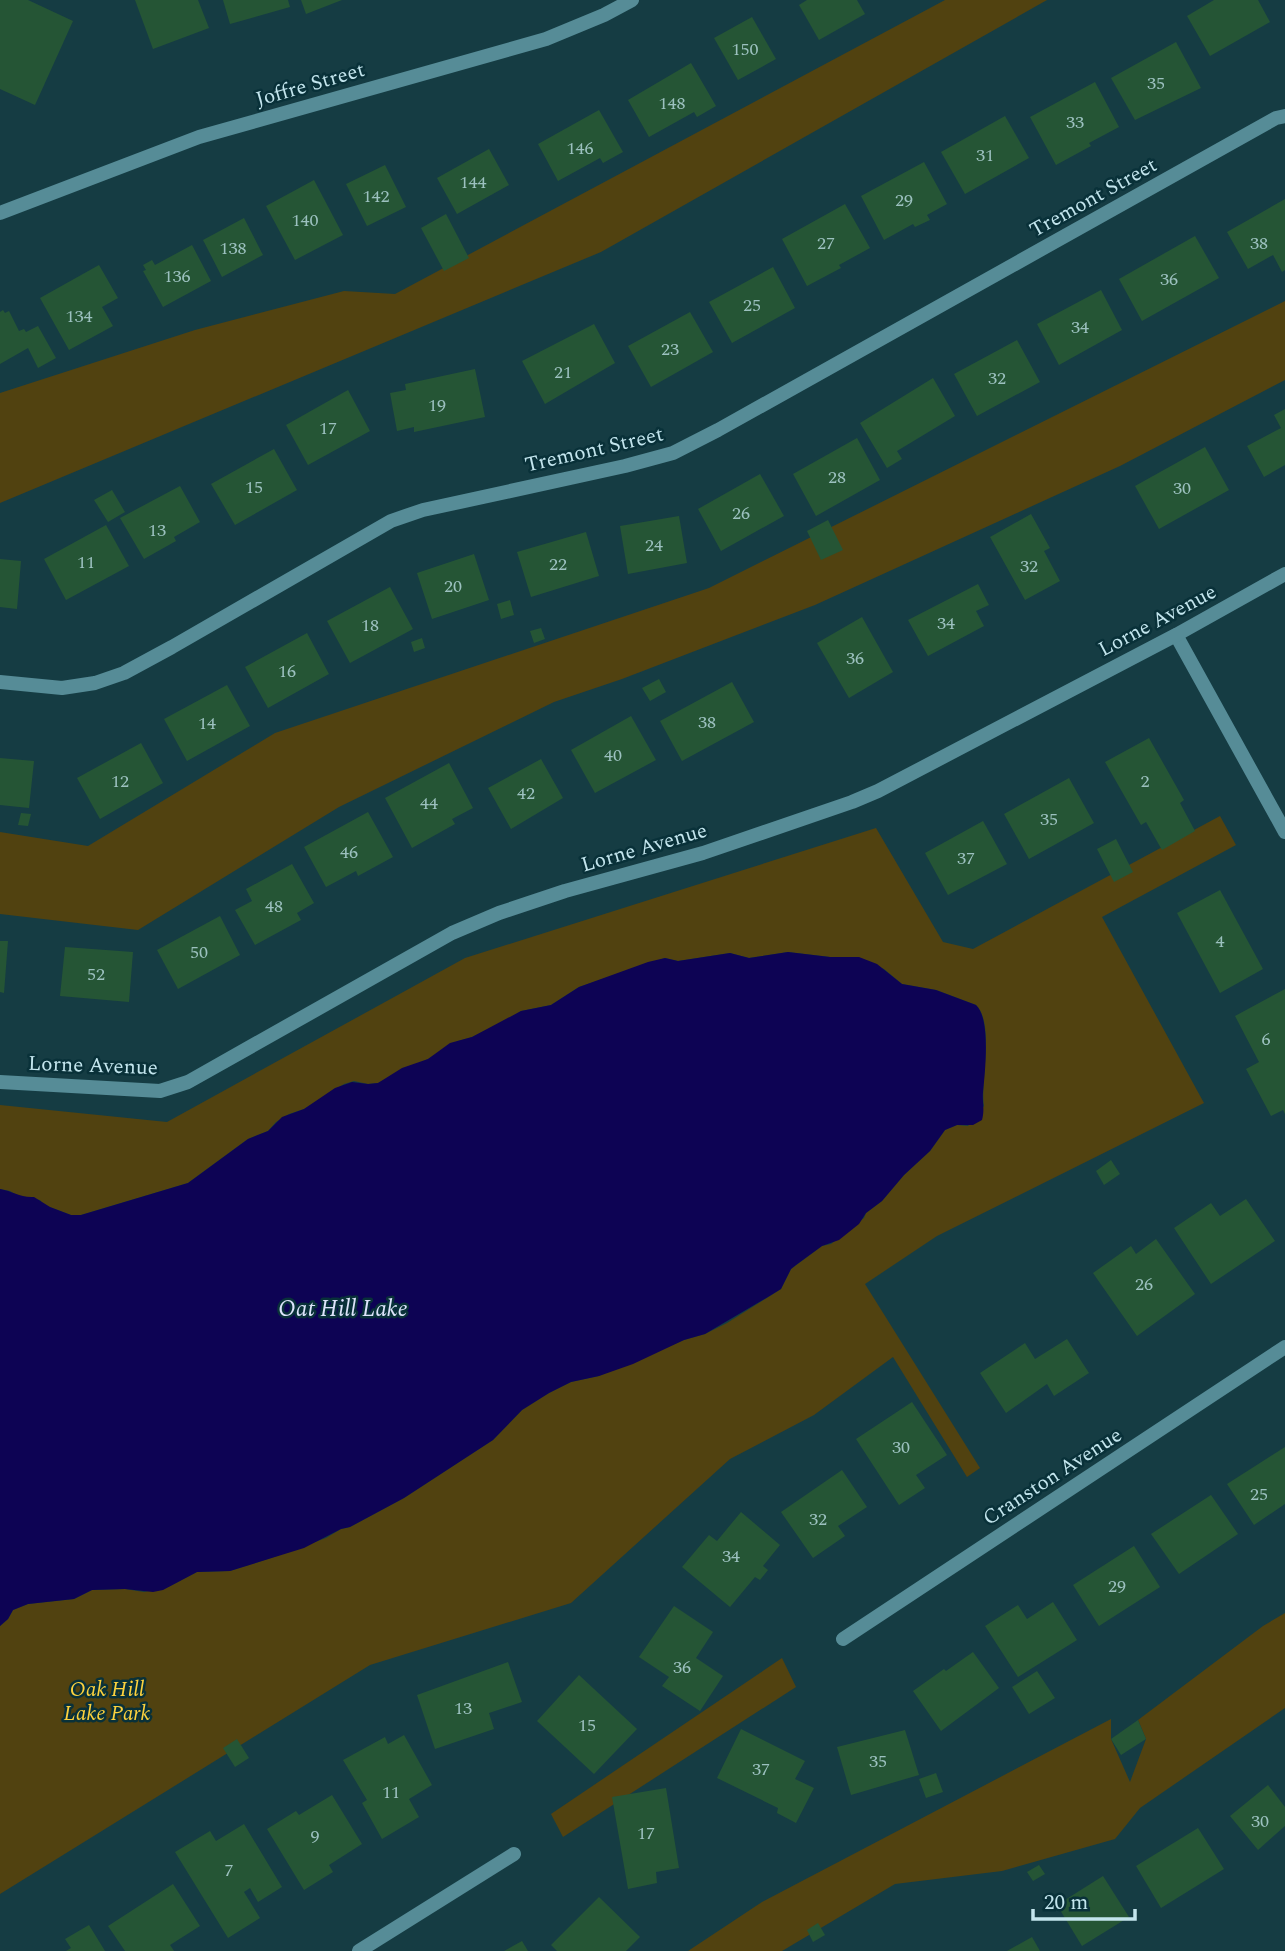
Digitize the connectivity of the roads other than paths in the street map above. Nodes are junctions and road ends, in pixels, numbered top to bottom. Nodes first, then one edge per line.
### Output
1 (632, 0) edge
2 (1285, 116) edge
3 (0, 213) edge
4 (1285, 574) edge
5 (1176, 635) junction
6 (0, 682) edge
7 (1285, 832) edge
8 (0, 1082) edge
9 (1285, 1348) edge
10 (843, 1639) dead end
11 (514, 1854) dead end
12 (359, 1951) edge

1 - 3 street, Joffre Street
2 - 6 street, Tremont Street
4 - 5 street, Lorne Avenue
5 - 7 street
5 - 8 street, Lorne Avenue
9 - 10 street, Cranston Avenue
11 - 12 street

